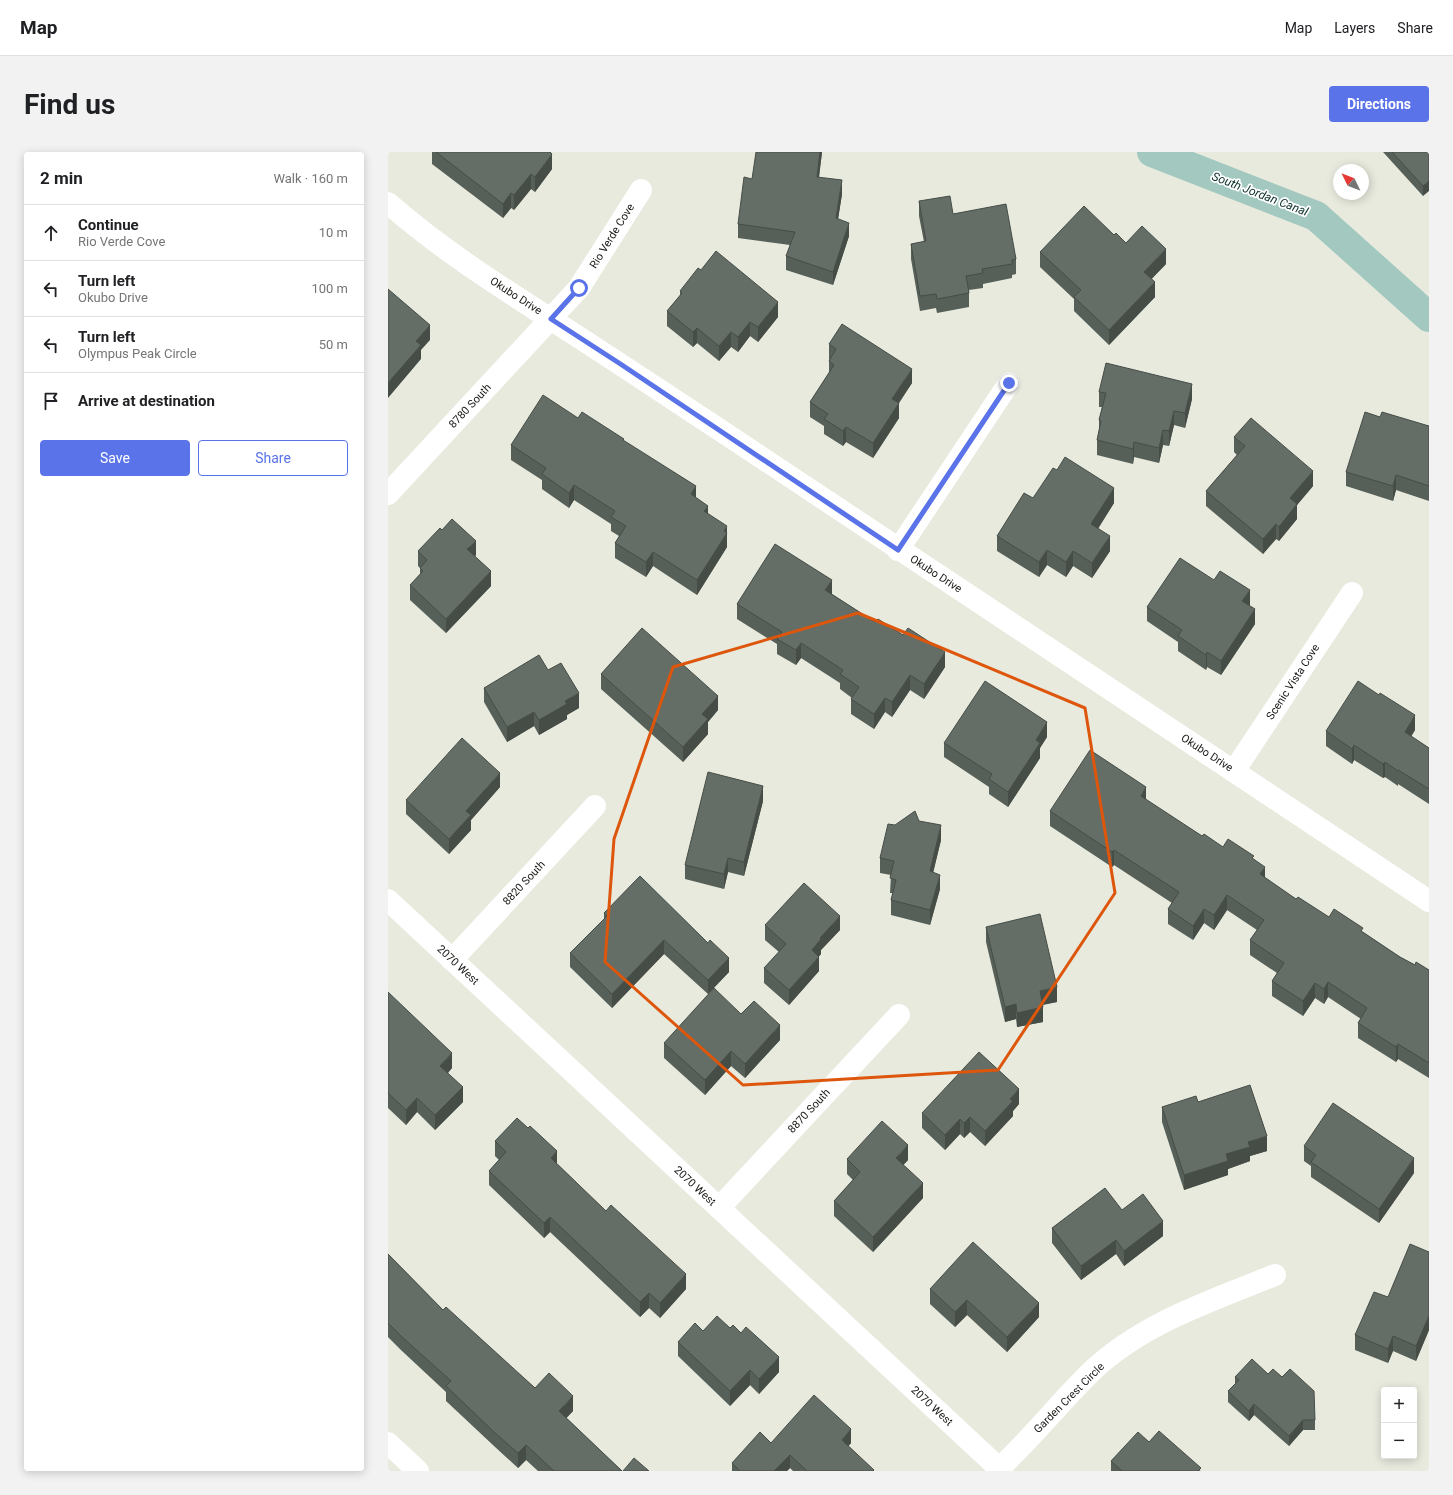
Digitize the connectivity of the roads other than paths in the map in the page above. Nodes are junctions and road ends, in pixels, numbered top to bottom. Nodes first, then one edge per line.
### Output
1 (641, 190) dead end
2 (388, 203) edge
3 (551, 319) junction
4 (1009, 383) dead end
5 (388, 494) edge
6 (898, 550) junction
7 (1352, 593) dead end
8 (1234, 771) junction
9 (595, 806) dead end
10 (388, 900) edge
11 (1429, 901) edge
12 (452, 960) junction
13 (899, 1014) dead end
14 (719, 1208) junction
15 (1275, 1276) dead end
16 (388, 1443) edge
17 (999, 1470) edge
18 (418, 1471) edge

1 - 3 street, Rio Verde Cove
2 - 3 street, Okubo Drive
3 - 5 street, 8780 South
3 - 6 street, Okubo Drive
4 - 6 street
6 - 8 street, Okubo Drive
7 - 8 street, Scenic Vista Cove
8 - 11 street, Okubo Drive
9 - 12 street, 8820 South
10 - 12 street, 2070 West
12 - 14 street, 2070 West
13 - 14 street, 8870 South
14 - 17 street, 2070 West
15 - 17 street, Garden Crest Circle
16 - 18 street

